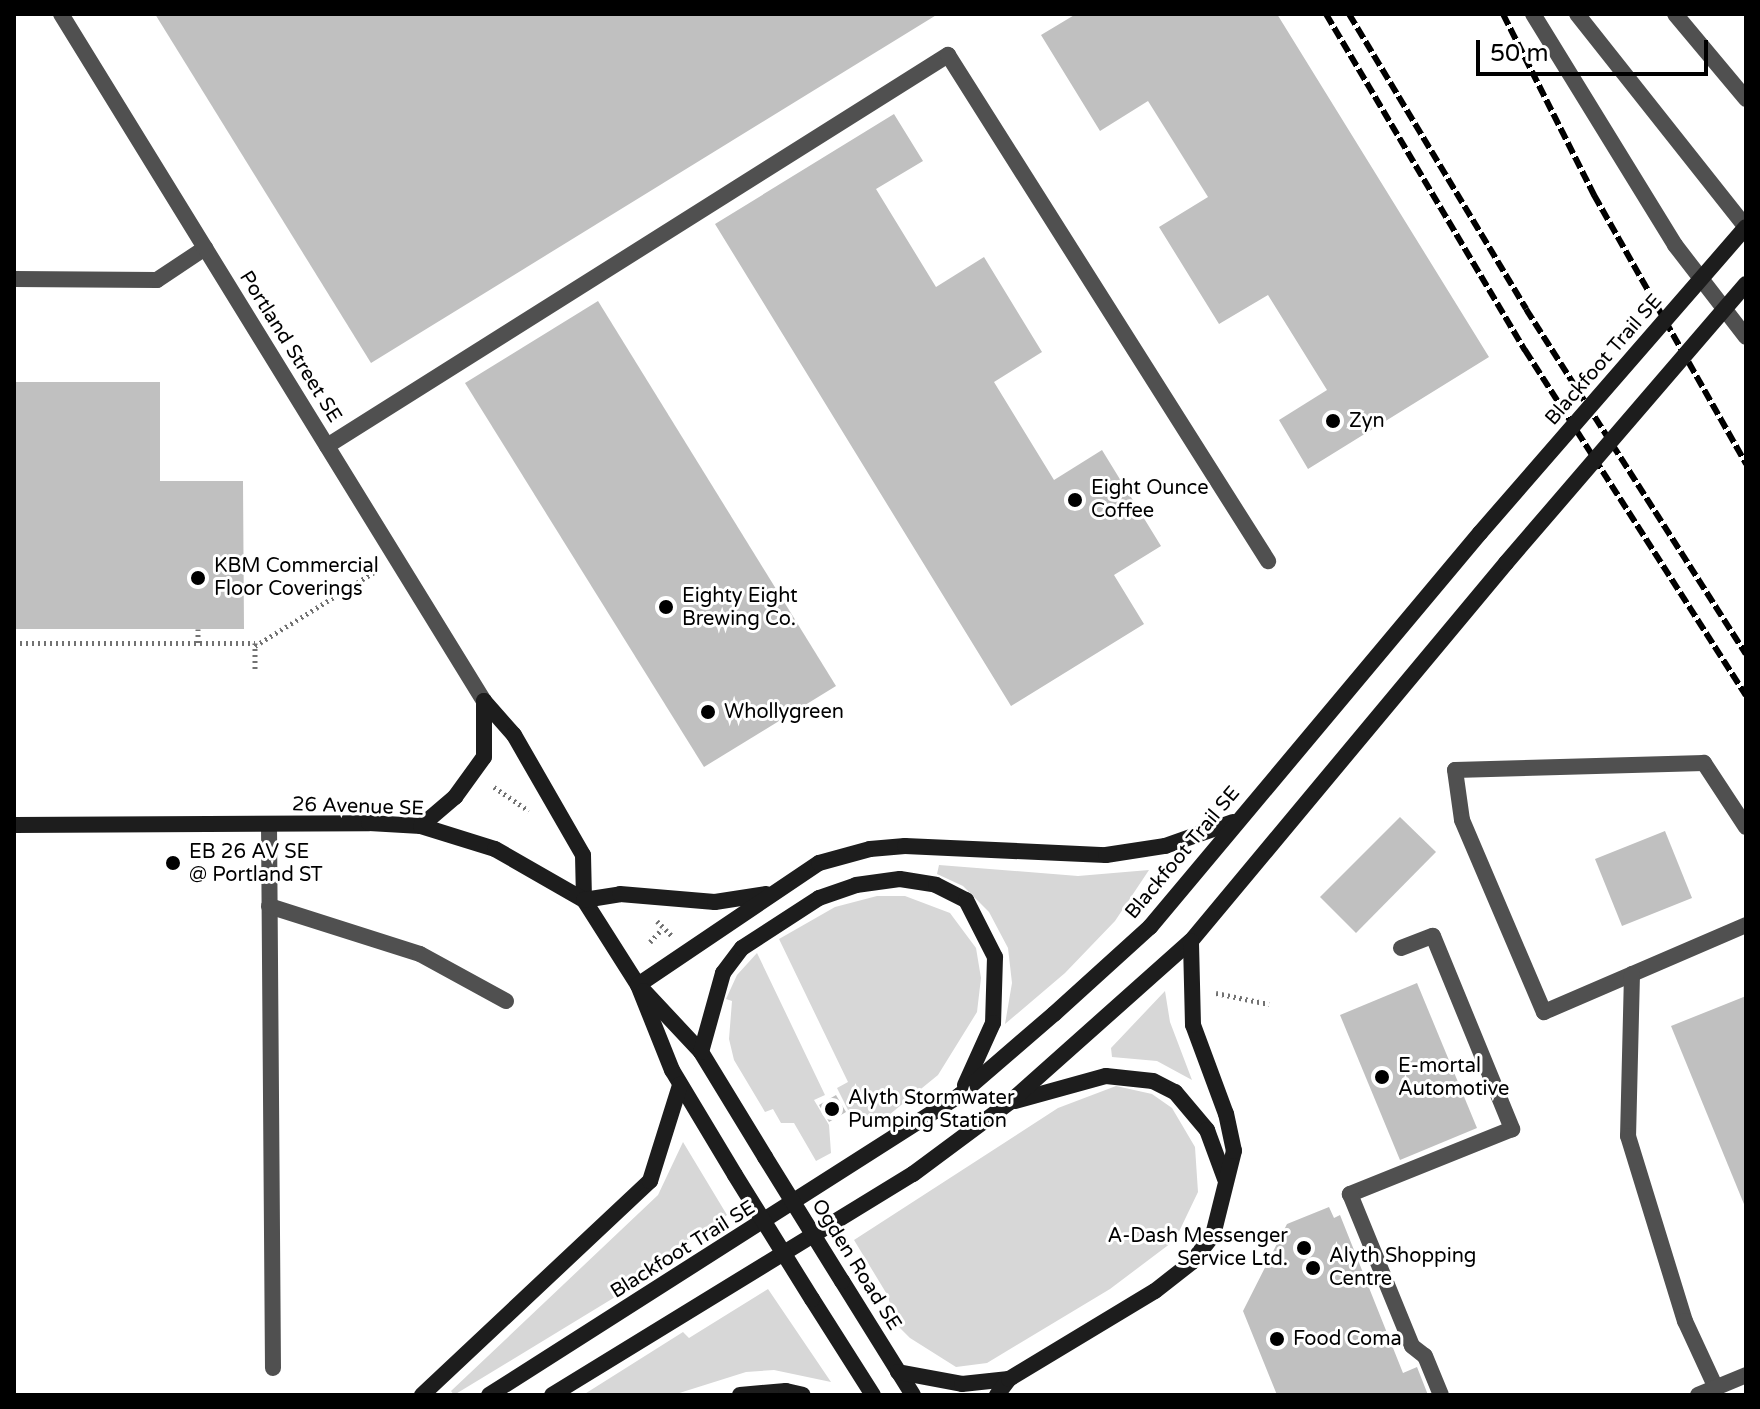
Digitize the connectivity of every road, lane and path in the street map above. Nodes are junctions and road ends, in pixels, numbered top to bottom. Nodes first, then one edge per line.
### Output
1 (61, 14) edge
2 (1533, 14) edge
3 (1577, 14) edge
4 (1675, 14) edge
5 (1746, 99) edge
6 (1746, 227) edge
7 (205, 248) junction
8 (14, 279) edge
9 (1746, 284) edge
10 (1746, 337) edge
11 (327, 446) junction
12 (1268, 561) dead end
13 (376, 571) dead end
14 (198, 629) dead end
15 (14, 643) edge
16 (198, 643) junction
17 (255, 647) junction
18 (255, 671) dead end
19 (484, 701) junction
20 (494, 787) dead end
21 (531, 813) dead end
22 (1234, 822) junction
23 (269, 824) junction
24 (14, 825) edge
25 (421, 826) junction
26 (1746, 827) edge
27 (767, 894) junction
28 (584, 900) junction
29 (269, 906) junction
30 (654, 917) dead end
31 (1746, 925) edge
32 (662, 929) junction
33 (673, 936) dead end
34 (1191, 941) junction
35 (650, 942) dead end
36 (1401, 948) dead end
37 (1632, 974) junction
38 (638, 985) junction
39 (1211, 992) dead end
40 (506, 1001) dead end
41 (1269, 1004) dead end
42 (701, 1052) junction
43 (680, 1085) junction
44 (960, 1095) junction
45 (1010, 1102) junction
46 (765, 1157) joint
47 (1227, 1190) junction
48 (273, 1368) dead end
49 (898, 1372) junction
50 (1746, 1375) edge
51 (1009, 1379) junction
52 (1716, 1388) junction
53 (422, 1395) edge
54 (489, 1395) edge
55 (552, 1395) edge
56 (740, 1395) edge
57 (803, 1395) edge
58 (873, 1395) edge
59 (913, 1395) edge
60 (997, 1395) edge
61 (1441, 1395) edge
62 (1698, 1395) edge

1 - 7 street, Portland Street SE
2 - 10 street
3 - 6 street
4 - 5 street
6 - 22 main road, Blackfoot Trail SE, bridge
7 - 8 street
7 - 11 street, Portland Street SE
9 - 34 main road, bridge
11 - 12 street
11 - 19 street, Portland Street SE
13 - 17 path
14 - 16 path
15 - 16 path
16 - 17 path
17 - 18 path
19 - 25 main road
19 - 28 main road
20 - 21 path
22 - 27 main road
22 - 44 main road, Blackfoot Trail SE
23 - 24 main road, 26 Avenue SE
23 - 25 main road, 26 Avenue SE
23 - 29 street
25 - 28 main road, 26 Avenue SE
26 - 37 street
27 - 28 main road
27 - 38 main road
28 - 38 main road, 26 Avenue SE
29 - 40 street
29 - 48 street
30 - 32 path
31 - 37 street
32 - 33 path
32 - 35 path
34 - 45 main road
34 - 47 main road
36 - 61 street
37 - 52 street
38 - 42 main road, 26 Avenue SE
38 - 43 main road, 26 Avenue SE
39 - 41 path
42 - 44 main road
42 - 46 main road, 26 Avenue SE
43 - 53 main road
43 - 58 main road, 26 Avenue SE, bridge
44 - 54 main road, Blackfoot Trail SE
45 - 47 main road
45 - 55 main road
46 - 49 main road, Ogden Road SE, bridge
47 - 51 main road
49 - 51 main road
49 - 59 main road, Ogden Road SE
50 - 52 street
51 - 60 main road
52 - 62 street
56 - 57 main road

